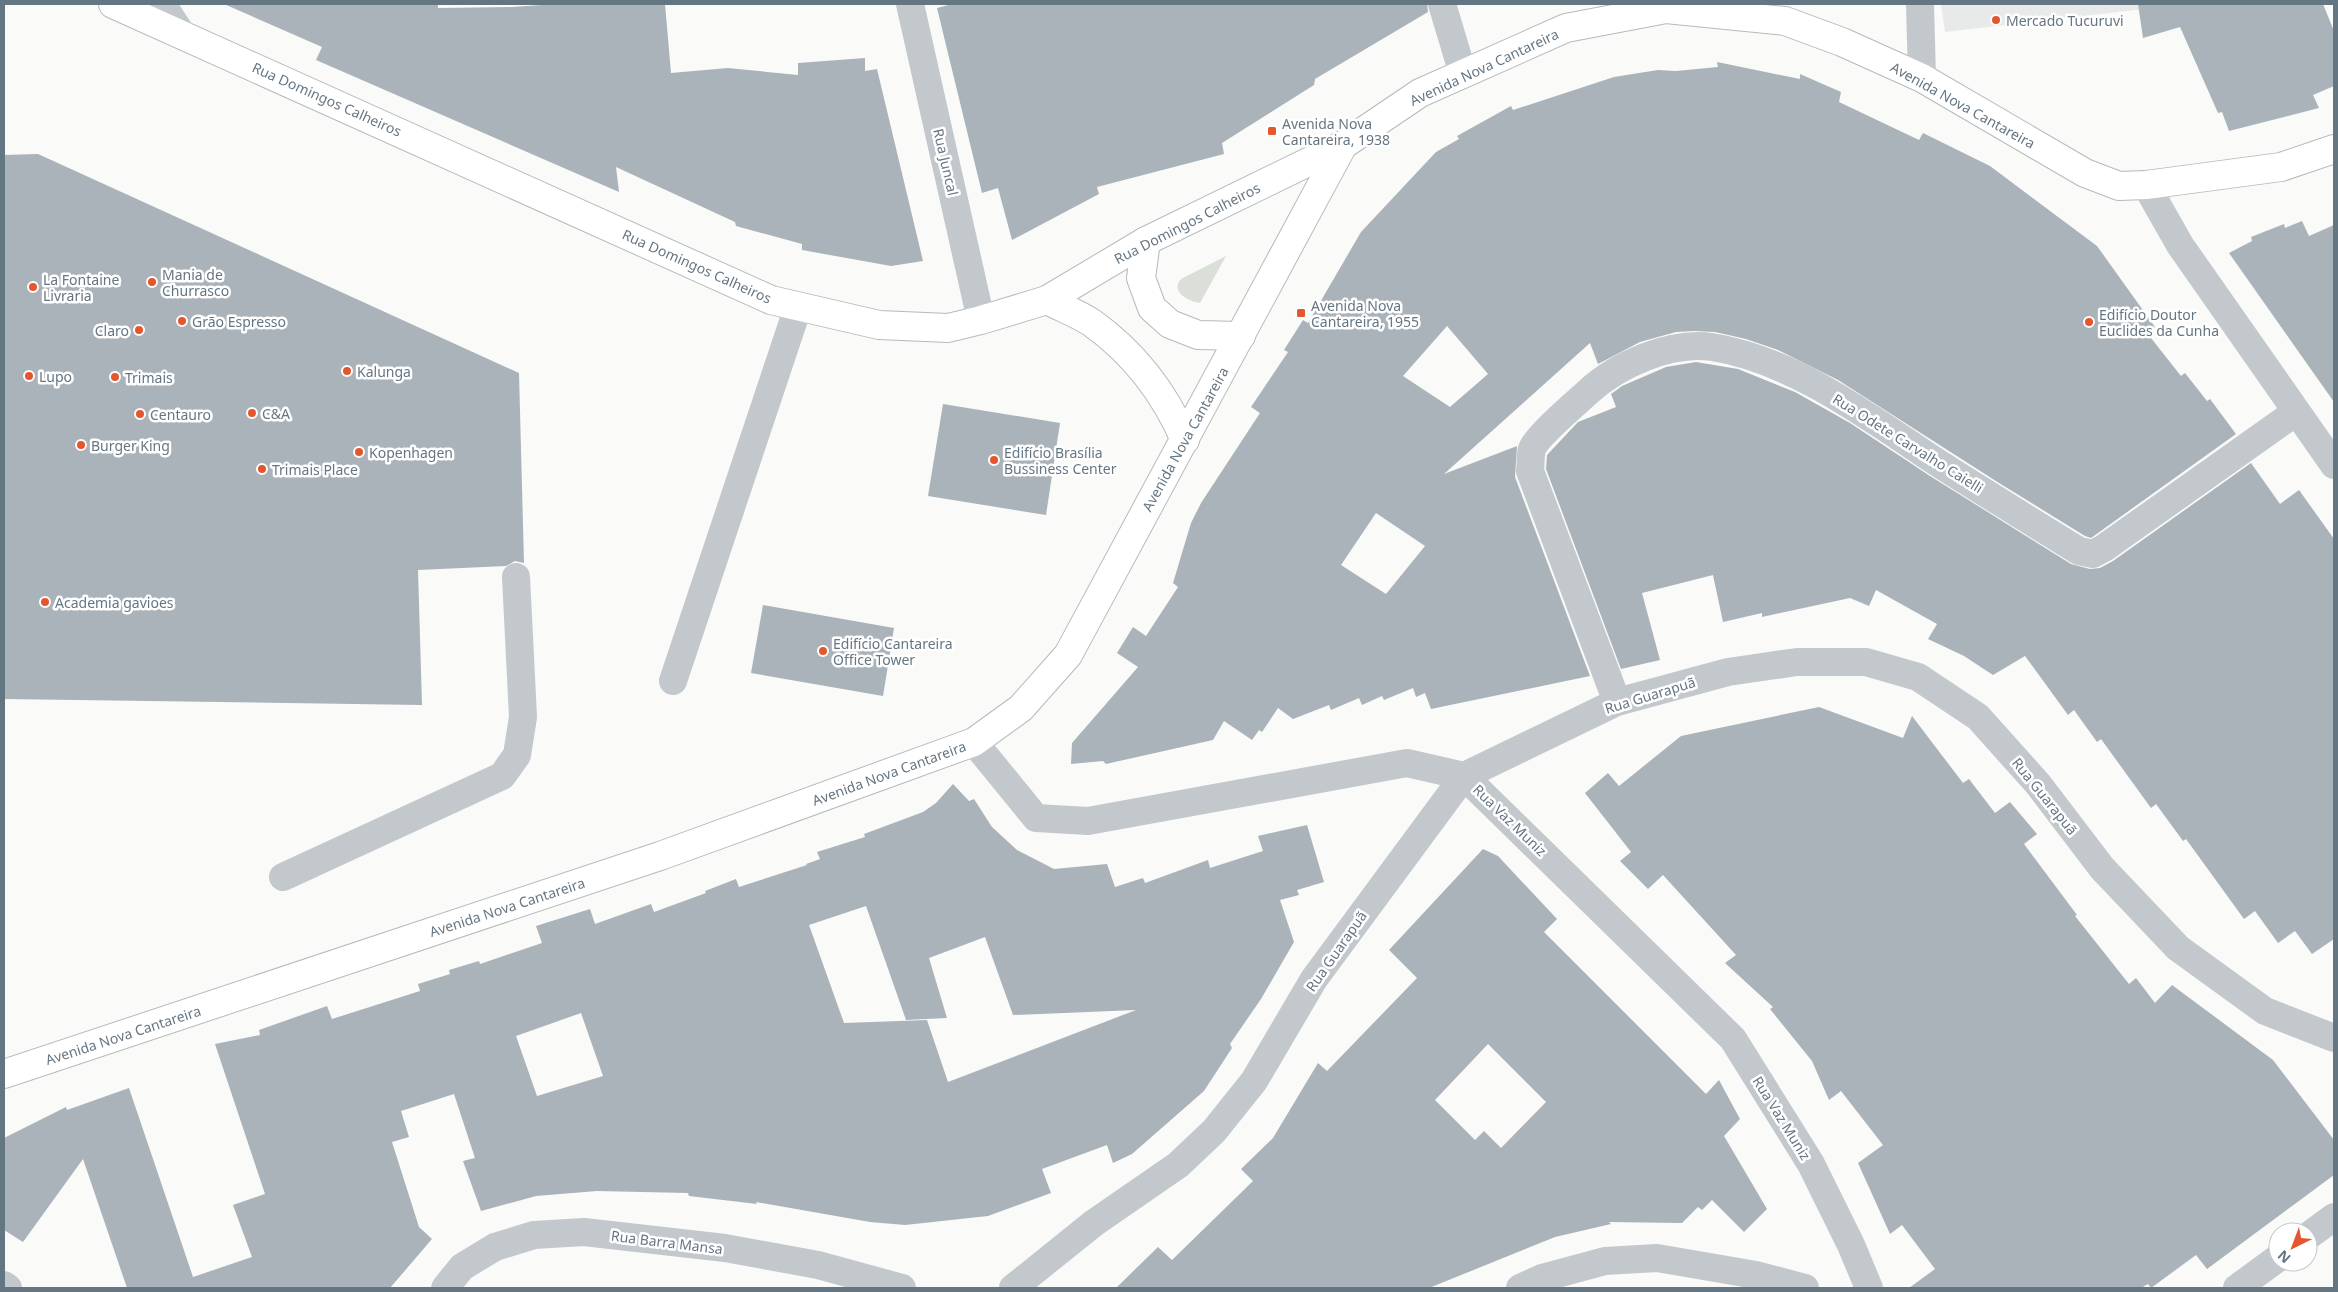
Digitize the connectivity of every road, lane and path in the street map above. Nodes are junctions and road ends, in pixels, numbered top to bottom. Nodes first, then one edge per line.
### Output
1 (113, 4) edge
2 (162, 4) edge
3 (910, 4) edge
4 (1442, 4) edge
5 (1920, 4) edge
6 (181, 33) junction
7 (1463, 74) junction
8 (1922, 78) junction
9 (1344, 145) junction
10 (2334, 149) edge
11 (2146, 185) junction
12 (1146, 241) junction
13 (1047, 300) junction
14 (798, 307) junction
15 (981, 320) junction
16 (1241, 336) junction
17 (2296, 412) junction
18 (1185, 440) junction
19 (2334, 465) edge
20 (516, 577) dead end
21 (673, 681) dead end
22 (1618, 702) junction
23 (974, 742) junction
24 (1464, 776) junction
25 (283, 876) dead end
26 (2334, 1038) edge
27 (4, 1074) edge
28 (2334, 1217) edge
29 (2318, 1229) edge
30 (2268, 1265) edge
31 (4, 1286) edge
32 (8, 1288) edge
33 (445, 1288) edge
34 (902, 1288) edge
35 (1013, 1288) edge
36 (1520, 1288) edge
37 (1806, 1288) edge
38 (1868, 1288) edge
39 (2237, 1288) edge

1 - 6 main road, Rua Domingos Calheiros
2 - 6 street
3 - 15 street, Rua Juncal
4 - 7 street
5 - 8 street
6 - 14 main road, Rua Domingos Calheiros
7 - 8 main road, Avenida Nova Cantareira
7 - 9 main road, Avenida Nova Cantareira
8 - 11 main road, Avenida Nova Cantareira
9 - 12 main road, Rua Domingos Calheiros
9 - 16 main road, Avenida Nova Cantareira
10 - 11 main road, Avenida Nova Cantareira
11 - 17 street
12 - 13 main road, Rua Domingos Calheiros
12 - 16 main road
13 - 15 main road, Rua Domingos Calheiros
13 - 18 main road
14 - 15 main road, Rua Domingos Calheiros
14 - 21 street
16 - 18 main road, Avenida Nova Cantareira
17 - 19 street
17 - 22 street, Rua Odete Carvalho Caielli
18 - 23 main road, Avenida Nova Cantareira
20 - 25 street
22 - 24 street, Rua Guarapuã
22 - 26 street, Rua Guarapuã
23 - 24 street, Rua Vaz Muniz
23 - 27 main road, Avenida Nova Cantareira
24 - 35 street, Rua Guarapuã
24 - 38 street, Rua Vaz Muniz
28 - 29 street
30 - 39 street
31 - 32 street
33 - 34 street, Rua Barra Mansa
36 - 37 street

